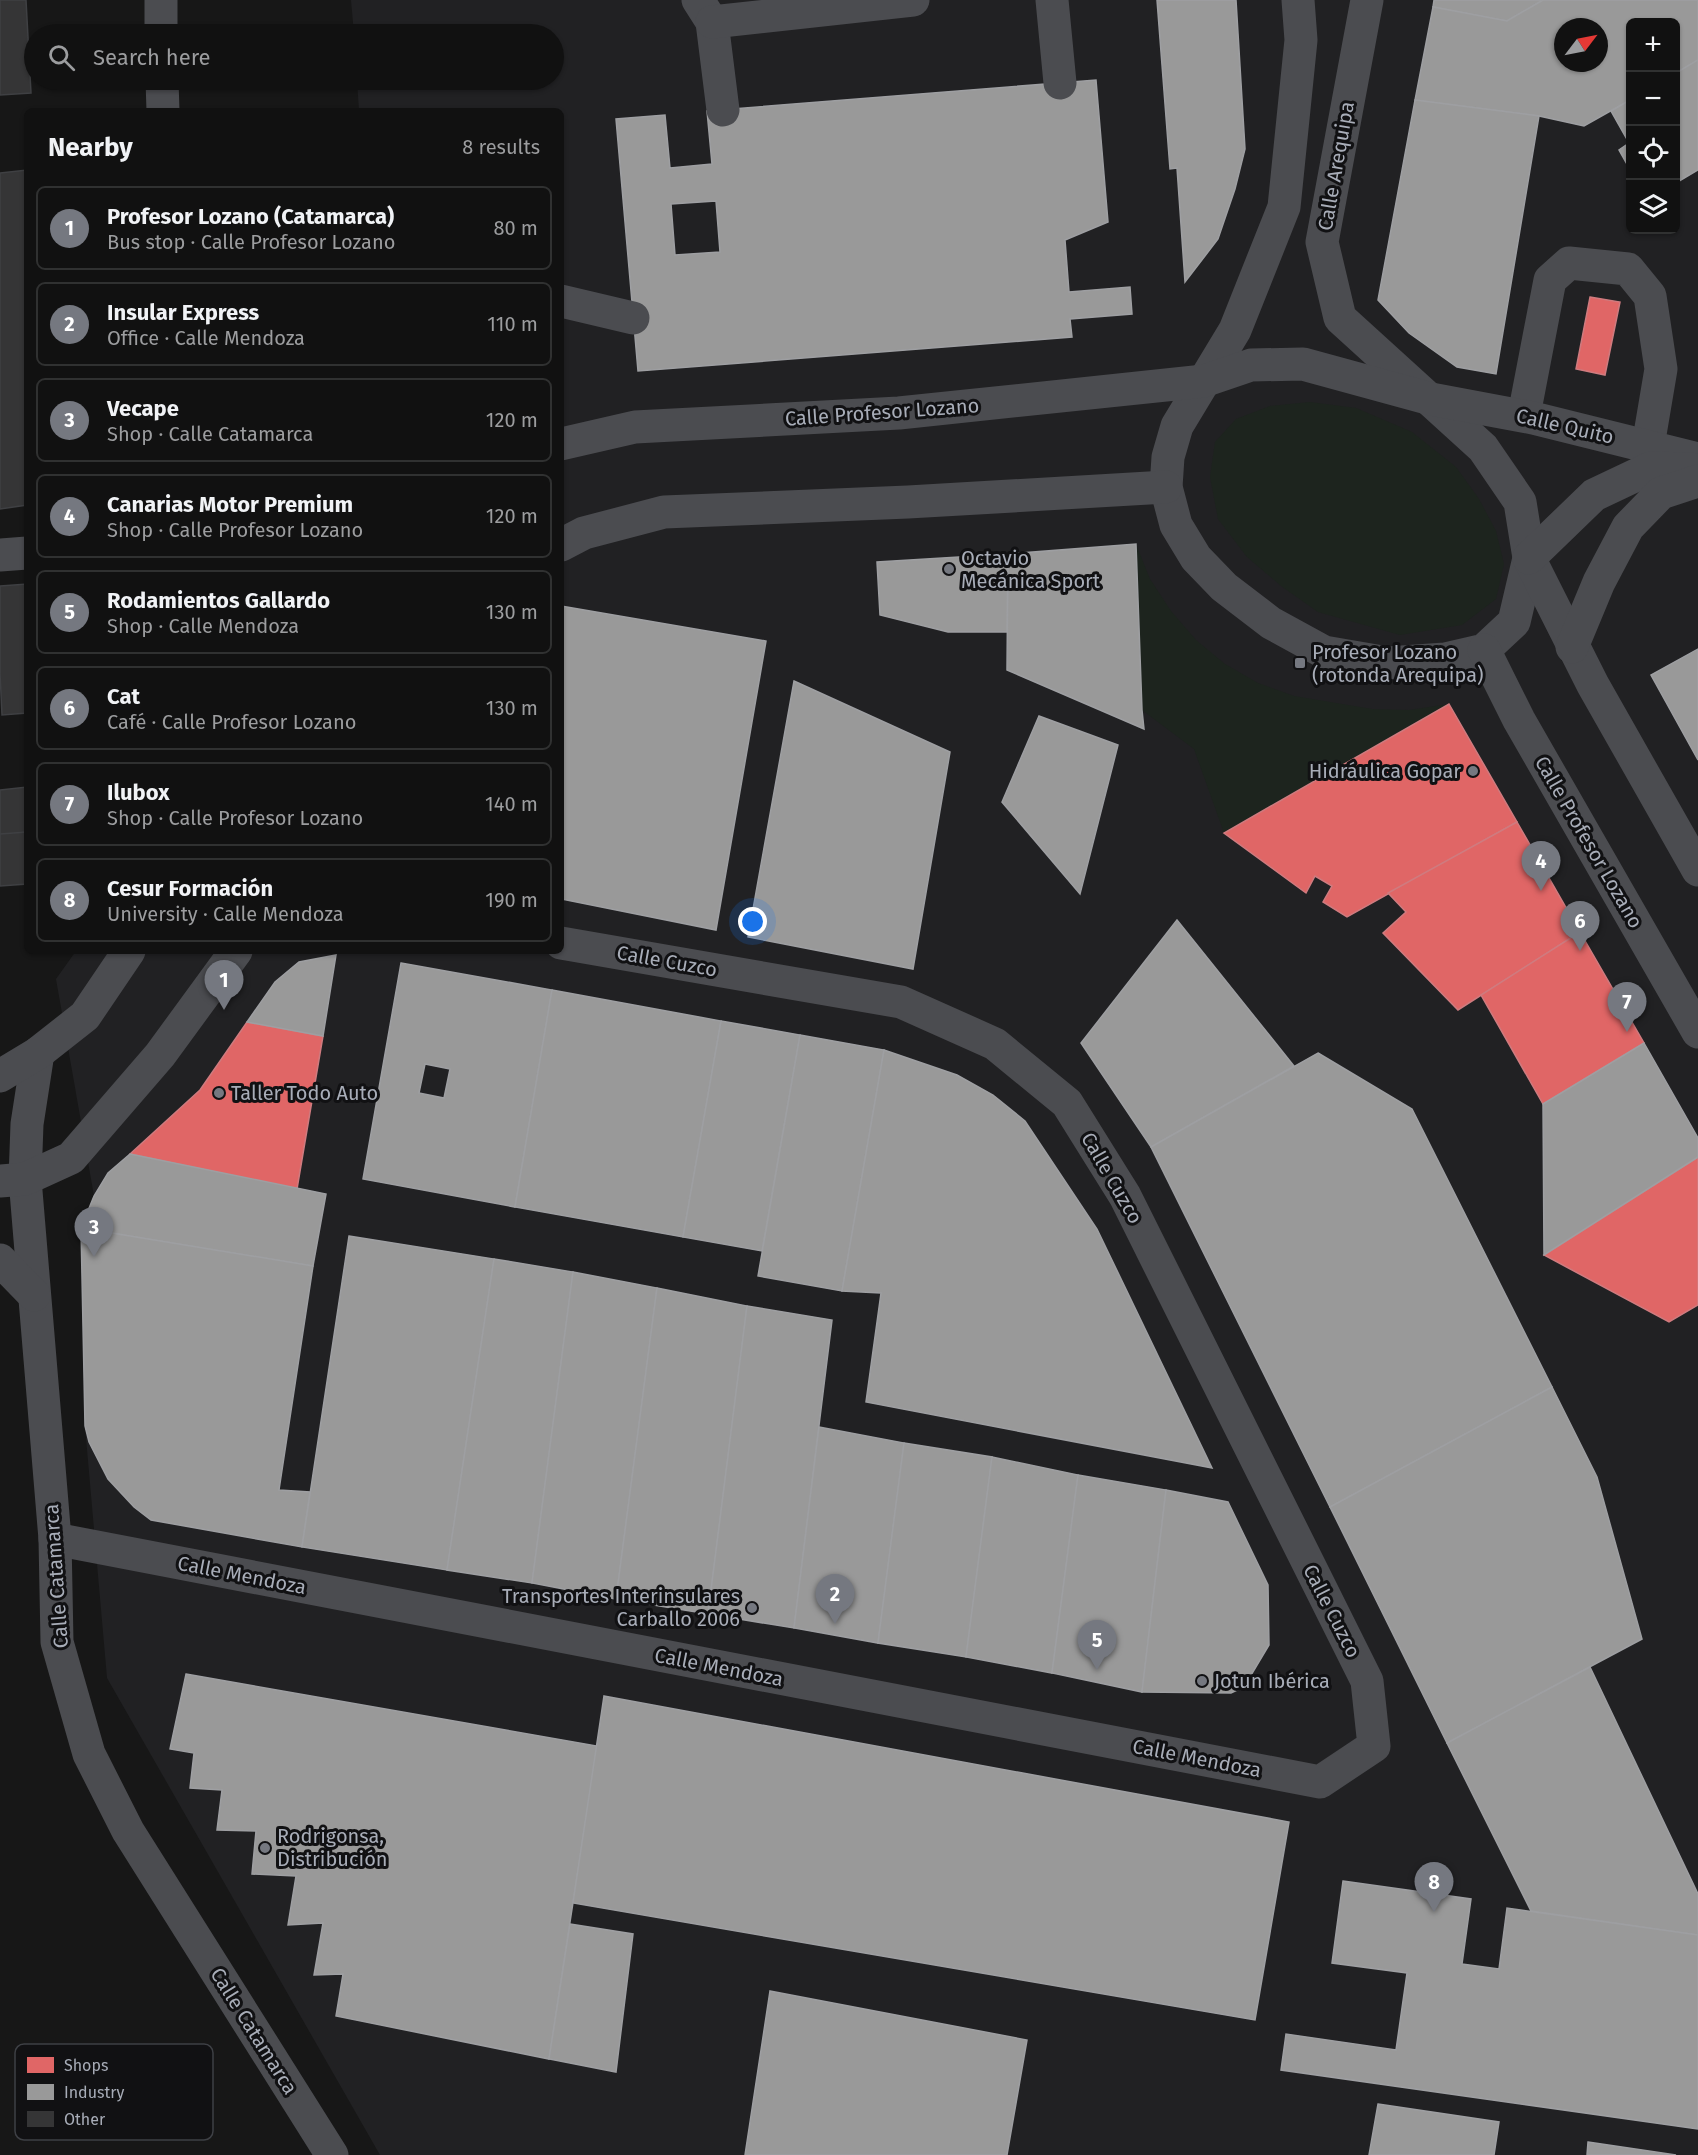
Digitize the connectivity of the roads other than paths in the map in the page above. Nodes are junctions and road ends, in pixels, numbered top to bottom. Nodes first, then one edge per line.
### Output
1 (161, 0) edge
2 (913, 0) edge
3 (1052, 0) edge
4 (1298, 0) edge
5 (1367, 0) edge
6 (705, 11) edge
7 (162, 24) edge
8 (1060, 83) dead end
9 (162, 90) edge
10 (163, 108) edge
11 (723, 110) dead end
12 (564, 302) edge
13 (633, 318) dead end
14 (1204, 381) junction
15 (1431, 399) junction
16 (1524, 415) junction
17 (564, 443) edge
18 (1648, 446) junction
19 (1698, 459) edge
20 (1698, 469) edge
21 (1698, 482) edge
22 (1166, 487) junction
23 (564, 543) edge
24 (24, 553) edge
25 (0, 555) edge
26 (1529, 558) junction
27 (1572, 647) junction
28 (1484, 650) junction
29 (1698, 870) edge
30 (564, 944) edge
31 (127, 954) edge
32 (234, 954) edge
33 (1698, 1032) edge
34 (38, 1053) junction
35 (0, 1076) edge
36 (8, 1175) edge
37 (0, 1260) edge
38 (34, 1295) junction
39 (55, 1539) junction
40 (1374, 1746) joint
41 (333, 2154) edge

1 - 7 street
2 - 6 street
3 - 8 street
4 - 14 street
5 - 15 street, Calle Arequipa
6 - 11 street
9 - 10 street
12 - 13 street
14 - 15 street, Calle Profesor Lozano
14 - 17 street, Calle Profesor Lozano
14 - 22 street
15 - 16 street, Calle Quito
15 - 26 street, Calle Arequipa
16 - 18 street, Calle Quito
16 - 18 street
18 - 19 street, Calle Quito
20 - 26 street
21 - 27 street
22 - 23 street
22 - 28 street
24 - 25 street
26 - 27 street
26 - 28 street
27 - 29 street
28 - 33 street, Calle Profesor Lozano
30 - 40 street, Calle Cuzco
31 - 34 street
32 - 36 street
34 - 35 street
34 - 36 street
36 - 38 street, Calle Catamarca
37 - 38 street
38 - 39 street, Calle Catamarca
39 - 40 street, Calle Mendoza
39 - 41 street, Calle Catamarca

